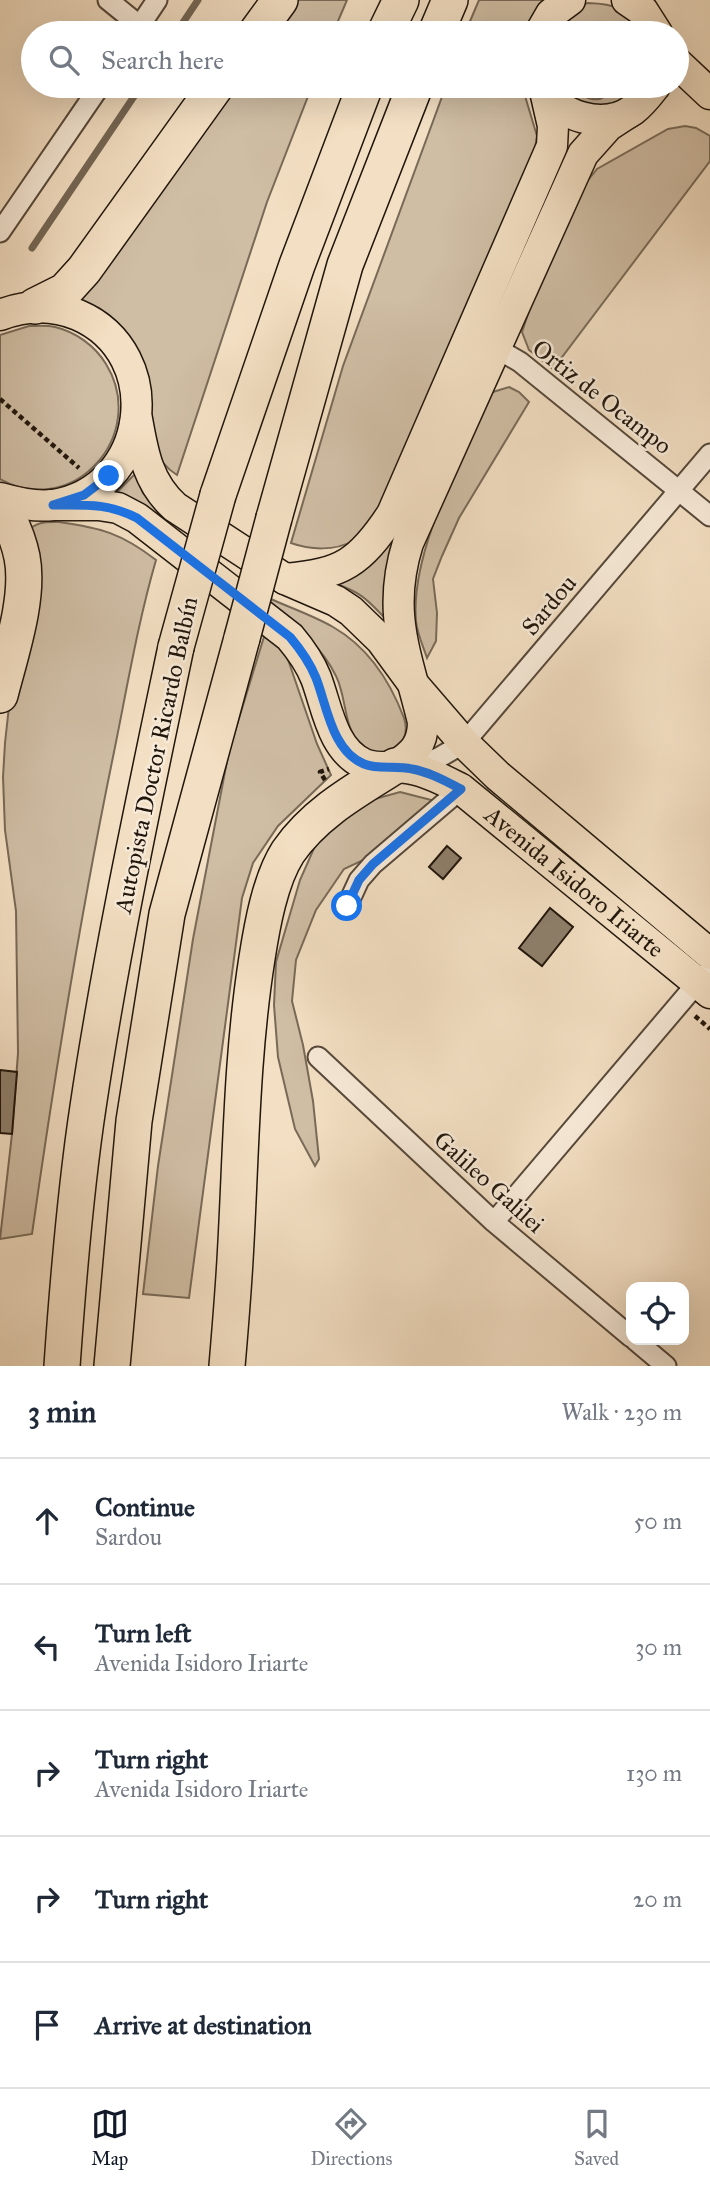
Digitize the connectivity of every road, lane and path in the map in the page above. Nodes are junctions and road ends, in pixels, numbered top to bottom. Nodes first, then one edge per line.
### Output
1 (108, 0) edge
2 (157, 0) edge
3 (281, 0) edge
4 (401, 0) edge
5 (450, 0) edge
6 (569, 0) edge
7 (627, 0) edge
8 (129, 21) edge
9 (144, 21) edge
10 (265, 21) edge
11 (391, 21) edge
12 (441, 21) edge
13 (547, 21) edge
14 (649, 21) edge
15 (689, 74) edge
16 (710, 94) edge
17 (92, 98) edge
18 (207, 98) edge
19 (360, 98) edge
20 (410, 98) edge
21 (546, 98) edge
22 (552, 98) edge
23 (646, 98) edge
24 (631, 111) junction
25 (0, 232) edge
26 (35, 306) junction
27 (0, 314) edge
28 (494, 347) junction
29 (0, 400) edge
30 (137, 419) junction
31 (710, 454) edge
32 (87, 476) dead end
33 (680, 490) junction
34 (0, 500) edge
35 (53, 505) junction
36 (710, 516) edge
37 (285, 579) junction
38 (414, 685) junction
39 (0, 695) edge
40 (464, 743) junction
41 (403, 767) junction
42 (498, 776) junction
43 (468, 794) junction
44 (347, 906) dead end
45 (710, 954) edge
46 (706, 981) edge
47 (318, 1057) dead end
48 (494, 1222) junction
49 (626, 1332) edge
50 (641, 1345) edge
51 (62, 1366) edge
52 (111, 1366) edge
53 (227, 1366) edge
54 (666, 1366) edge

1 - 8 street
2 - 9 street
3 - 10 highway
4 - 11 highway
5 - 12 highway
6 - 13 main road
7 - 14 main road
15 - 16 main road
17 - 25 street
18 - 26 highway
19 - 51 highway, Autopista Doctor Ricardo Balbín, bridge
20 - 52 highway, Autopista Doctor Ricardo Balbín, bridge
21 - 37 main road
22 - 24 main road
23 - 24 main road
24 - 28 main road
26 - 27 main road
26 - 30 main road, Avenida Isidoro Iriarte
28 - 33 street, Ortiz de Ocampo
28 - 38 main road
29 - 32 path
30 - 35 main road
30 - 37 main road, Avenida Isidoro Iriarte
31 - 33 street, Sardou
33 - 36 street, Ortiz de Ocampo
33 - 40 street, Sardou
34 - 35 main road, Avenida Isidoro Iriarte
34 - 39 highway
35 - 41 main road, Avenida Isidoro Iriarte
37 - 38 main road, Avenida Isidoro Iriarte
38 - 40 main road, Avenida Isidoro Iriarte
38 - 41 main road
40 - 41 street, Sardou
40 - 42 main road, Avenida Isidoro Iriarte
41 - 43 main road, Avenida Isidoro Iriarte
41 - 53 highway
42 - 43 main road
42 - 45 main road, Avenida Isidoro Iriarte
43 - 44 street
43 - 46 main road, Avenida Isidoro Iriarte
46 - 48 street
47 - 48 street, Galileo Galilei
48 - 49 street, Galileo Galilei
50 - 54 street, Galileo Galilei

